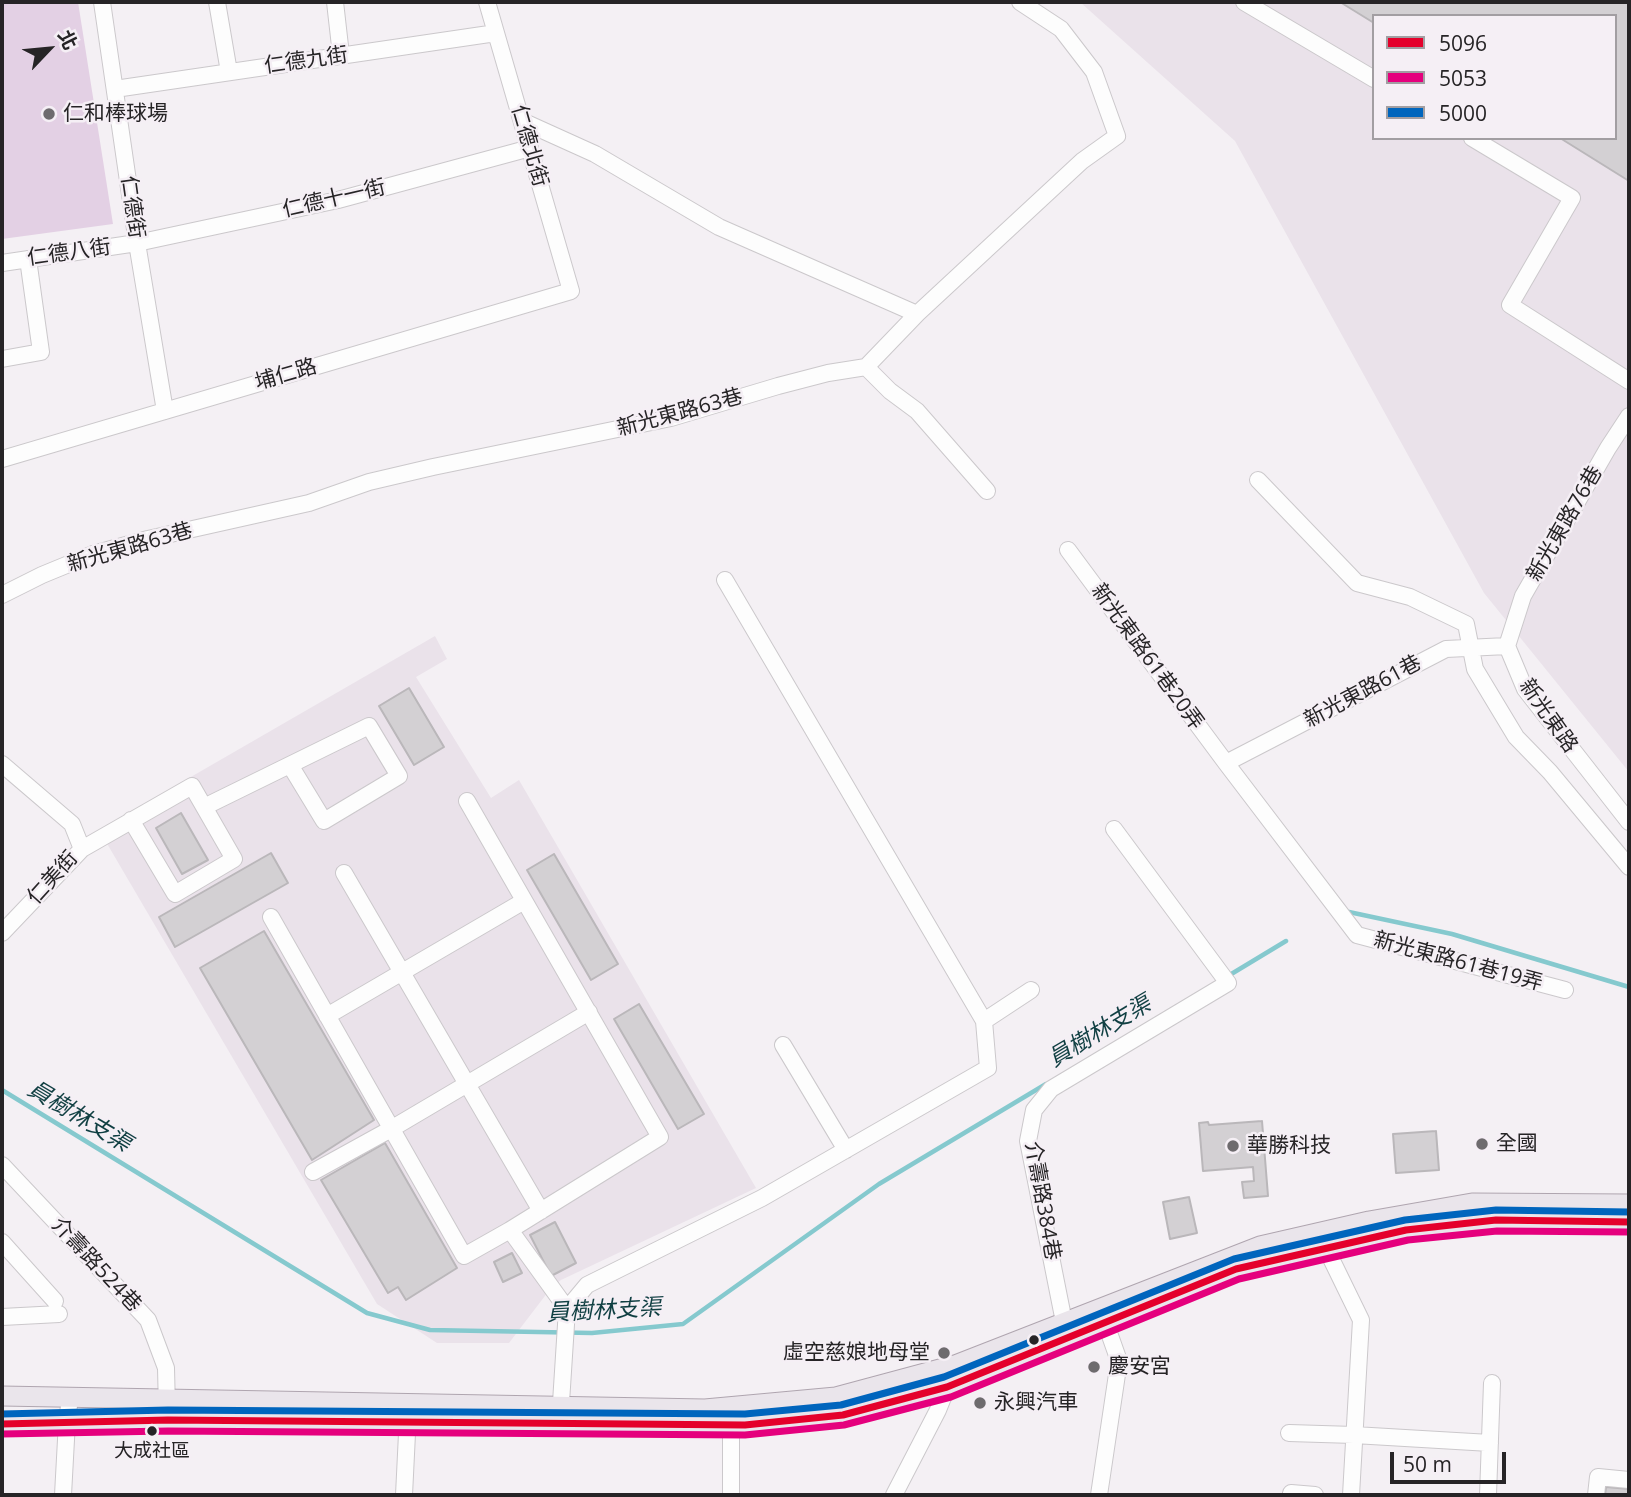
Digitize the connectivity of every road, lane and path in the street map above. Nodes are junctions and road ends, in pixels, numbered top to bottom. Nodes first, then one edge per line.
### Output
1 (102, 2) edge
2 (217, 2) edge
3 (335, 2) edge
4 (487, 2) edge
5 (1020, 2) edge
6 (1244, 2) edge
7 (496, 33) junction
8 (341, 55) junction
9 (229, 72) junction
10 (1372, 78) edge
11 (115, 89) junction
12 (522, 121) junction
13 (1475, 140) edge
14 (530, 148) junction
15 (137, 243) junction
16 (28, 259) junction
17 (2, 262) edge
18 (571, 291) joint
19 (917, 314) junction
20 (2, 359) edge
21 (866, 367) junction
22 (1629, 381) edge
23 (165, 411) junction
24 (1629, 416) edge
25 (2, 459) edge
26 (1258, 480) dead end
27 (986, 491) dead end
28 (1068, 550) dead end
29 (725, 580) dead end
30 (2, 595) edge
31 (1469, 646) junction
32 (1507, 646) junction
33 (1226, 763) junction
34 (2, 764) edge
35 (290, 765) dead end
36 (467, 801) dead end
37 (204, 807) junction
38 (131, 820) junction
39 (1629, 822) edge
40 (1114, 829) dead end
41 (82, 849) junction
42 (1629, 867) edge
43 (344, 873) dead end
44 (524, 901) junction
45 (271, 917) dead end
46 (2, 933) edge
47 (402, 972) junction
48 (1031, 990) dead end
49 (1565, 990) dead end
50 (589, 1012) junction
51 (327, 1016) junction
52 (984, 1021) junction
53 (783, 1045) dead end
54 (467, 1084) junction
55 (391, 1129) junction
56 (846, 1150) junction
57 (2, 1165) edge
58 (313, 1172) dead end
59 (1629, 1204) edge
60 (541, 1211) junction
61 (1629, 1222) edge
62 (510, 1230) junction
63 (1322, 1240) junction
64 (2, 1241) edge
65 (567, 1308) junction
66 (1103, 1315) junction
67 (2, 1317) edge
68 (1067, 1329) junction
69 (955, 1365) junction
70 (1492, 1384) dead end
71 (947, 1387) junction
72 (2, 1396) edge
73 (70, 1398) junction
74 (166, 1399) junction
75 (408, 1413) junction
76 (560, 1415) junction
77 (168, 1420) junction
78 (67, 1421) junction
79 (2, 1424) edge
80 (731, 1425) junction
81 (1289, 1433) dead end
82 (1354, 1435) junction
83 (1490, 1443) junction
84 (1629, 1480) edge
85 (1291, 1493) dead end
86 (63, 1495) edge
87 (404, 1495) edge
88 (731, 1495) edge
89 (894, 1495) edge
90 (1098, 1495) edge
91 (1315, 1495) edge
92 (1351, 1495) edge
93 (1488, 1495) edge
94 (1597, 1495) edge

1 - 11 street, 仁德街
2 - 9 street
3 - 8 street
4 - 7 street, 仁德北街
5 - 19 street
6 - 10 street
7 - 8 street, 仁德九街
7 - 12 street, 仁德北街
8 - 9 street, 仁德九街
9 - 11 street, 仁德九街
11 - 15 street, 仁德街
12 - 14 street, 仁德北街
12 - 19 street
13 - 22 street
14 - 15 street, 仁德十一街
14 - 18 street, 仁德北街
15 - 16 street, 仁德八街
15 - 23 street, 仁德街
16 - 17 street, 仁德八街
16 - 20 street
18 - 23 street, 埔仁路
19 - 21 street
21 - 27 street
21 - 30 street, 新光東路63巷
23 - 25 street, 埔仁路
24 - 32 street, 新光東路76巷
26 - 31 street
28 - 33 street, 新光東路61巷20弄
29 - 52 street
31 - 32 street, 新光東路61巷
31 - 33 street, 新光東路61巷
31 - 42 street
32 - 39 street, 新光東路
33 - 49 street, 新光東路61巷19弄
34 - 41 street, 仁美街
35 - 37 street
36 - 44 street
37 - 38 street
37 - 38 street
38 - 41 street
40 - 68 street, 介壽路384巷
41 - 46 street, 仁美街
43 - 47 street
44 - 47 street
44 - 50 street
45 - 51 street
47 - 51 street
47 - 54 street
48 - 52 street
50 - 54 street
50 - 60 street
51 - 55 street
52 - 56 street
53 - 56 street
54 - 55 street
54 - 60 street
55 - 58 street
55 - 62 street
56 - 65 street
57 - 74 street, 介壽路524巷
59 - 63 main road
60 - 62 street
61 - 63 main road
62 - 65 street
63 - 66 main road
63 - 82 street
64 - 67 street
65 - 76 street
66 - 68 main road
66 - 90 street
68 - 69 main road
68 - 71 main road
69 - 71 street
69 - 76 main road
70 - 83 street
71 - 80 main road
71 - 89 street
72 - 73 main road
73 - 74 main road
73 - 78 street
74 - 75 main road
74 - 77 street, 介壽路524巷
75 - 76 main road
75 - 77 main road
75 - 87 street
76 - 80 main road
77 - 78 main road
78 - 79 main road
78 - 86 street
80 - 88 street
81 - 82 street
82 - 83 street
82 - 92 street
83 - 93 street
84 - 94 street
85 - 91 street

